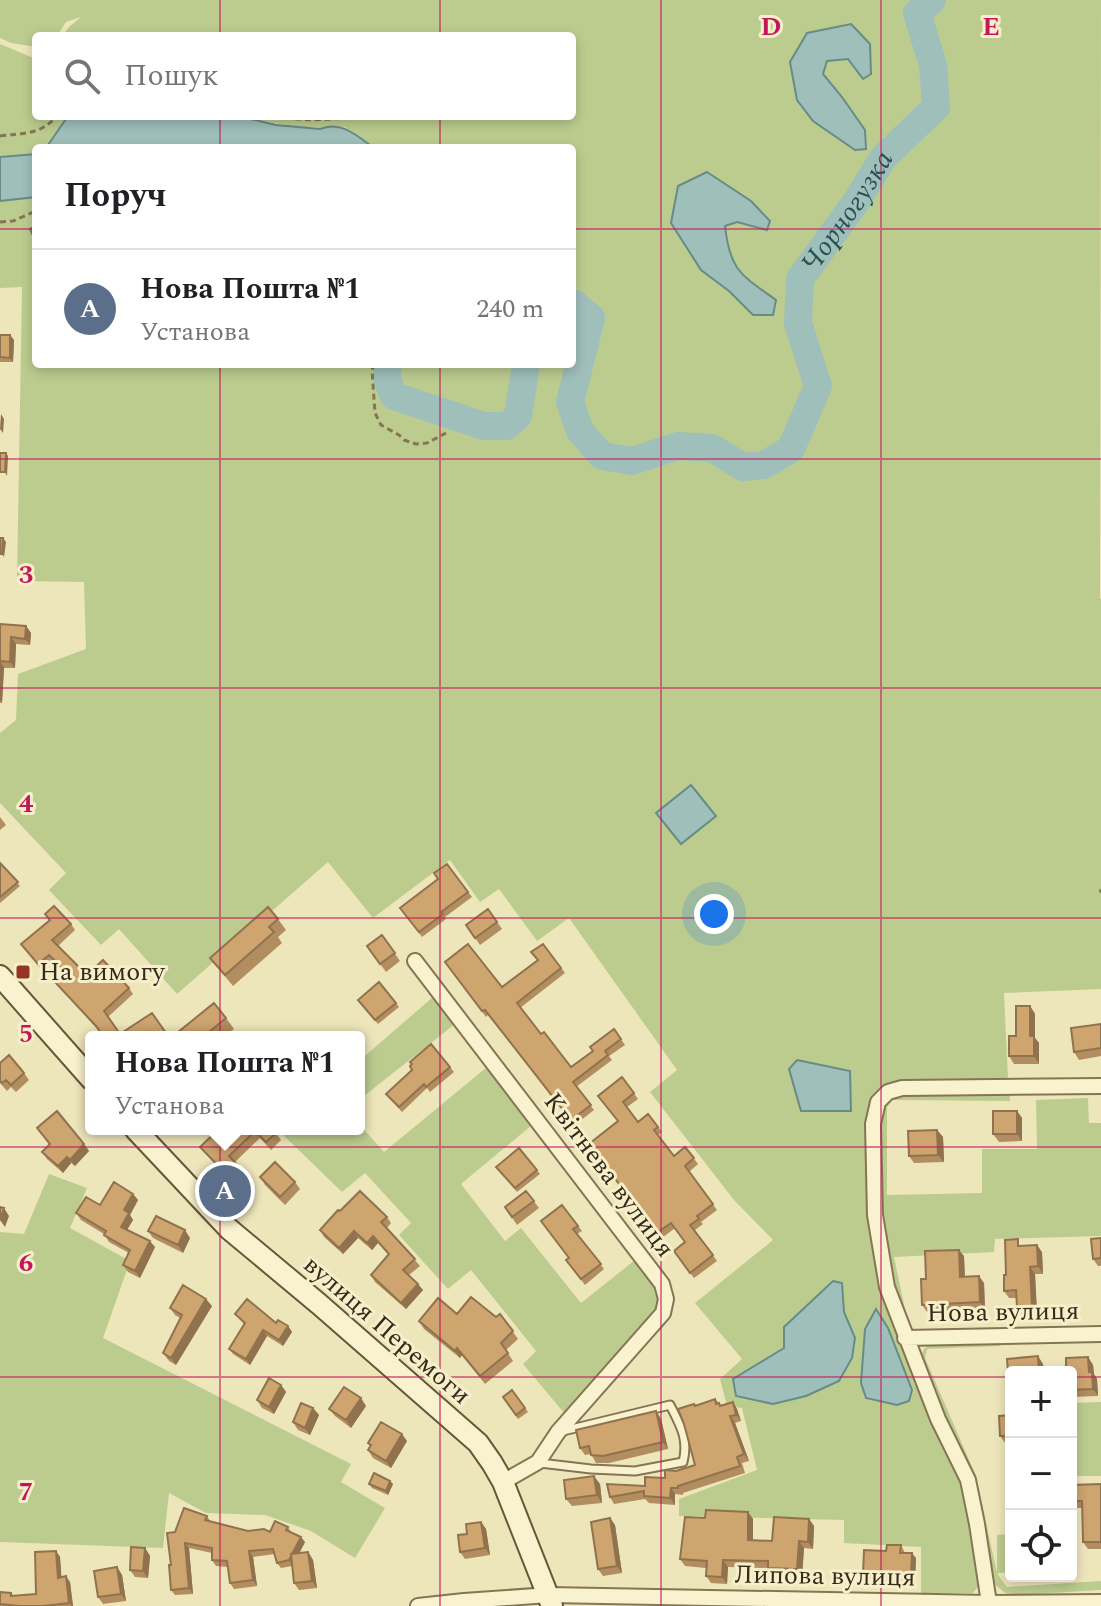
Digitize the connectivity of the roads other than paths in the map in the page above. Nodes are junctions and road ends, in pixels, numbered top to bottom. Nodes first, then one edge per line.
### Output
1 (415, 961) dead end
2 (0, 976) edge
3 (85, 1072) edge
4 (1101, 1086) edge
5 (141, 1135) edge
6 (1101, 1334) edge
7 (905, 1338) junction
8 (558, 1432) junction
9 (538, 1462) junction
10 (503, 1482) junction
11 (550, 1601) edge
12 (1101, 1602) edge
13 (989, 1603) junction
14 (1010, 1604) edge
15 (418, 1606) edge

1 - 8 street, Квітнева вулиця
2 - 3 main road
4 - 7 street
5 - 10 main road, вулиця Перемоги
6 - 7 street, Нова вулиця
7 - 13 street
8 - 9 street, Квітнева вулиця
8 - 9 lane
9 - 10 street, Квітнева вулиця
10 - 11 main road, вулиця Перемоги
11 - 13 street, Липова вулиця
11 - 15 street, Липова вулиця
12 - 14 street, Липова вулиця
13 - 14 street, Липова вулиця

